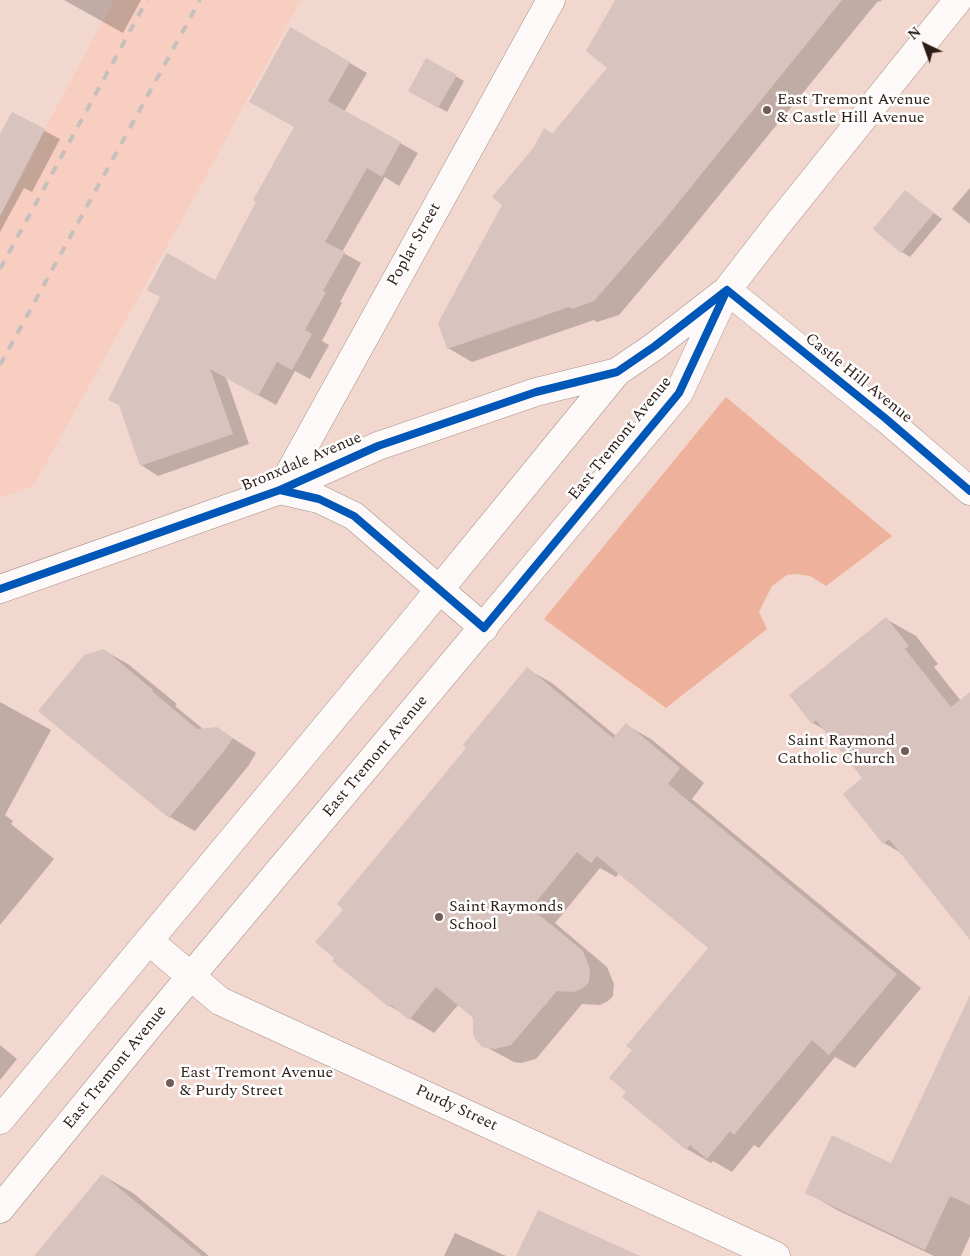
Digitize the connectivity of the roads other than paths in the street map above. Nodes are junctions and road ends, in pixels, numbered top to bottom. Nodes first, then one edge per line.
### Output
1 (551, 0) edge
2 (958, 0) edge
3 (727, 290) junction
4 (617, 372) junction
5 (280, 490) junction
6 (970, 491) edge
7 (0, 589) edge
8 (440, 589) junction
9 (484, 628) junction
10 (149, 942) junction
11 (191, 978) junction
12 (0, 1120) edge
13 (0, 1209) edge
14 (776, 1256) edge

1 - 5 main road, Poplar Street
2 - 3 main road, East Tremont Avenue
3 - 4 main road, East Tremont Avenue
3 - 6 main road, Castle Hill Avenue
3 - 9 main road, East Tremont Avenue
4 - 5 main road, Bronxdale Avenue
4 - 8 main road, East Tremont Avenue
5 - 7 main road, Bronxdale Avenue
5 - 8 main road
8 - 9 main road
8 - 10 main road, East Tremont Avenue
9 - 11 main road, East Tremont Avenue
10 - 11 main road, Purdy Street
10 - 12 main road, East Tremont Avenue
11 - 13 main road, East Tremont Avenue
11 - 14 main road, Purdy Street

